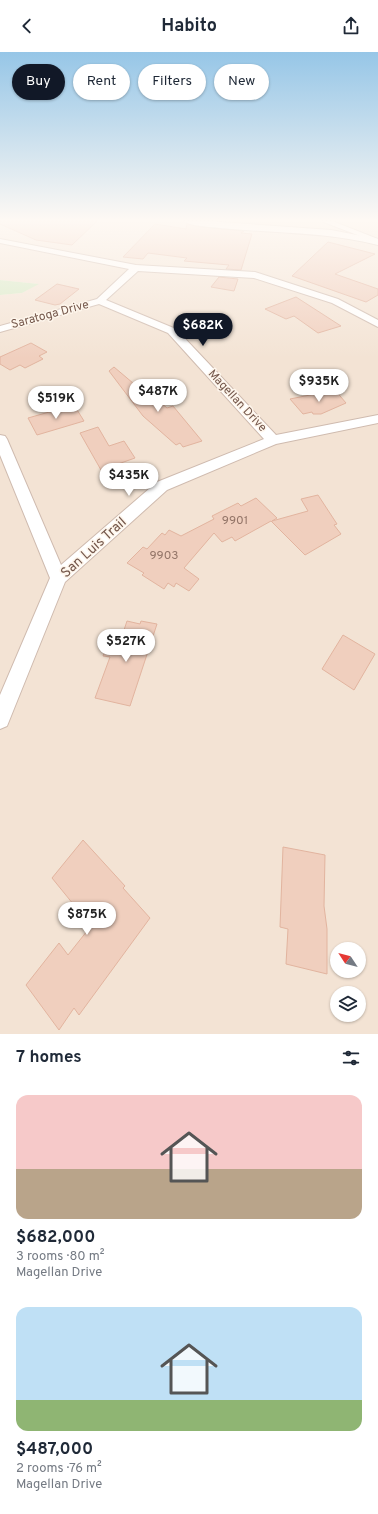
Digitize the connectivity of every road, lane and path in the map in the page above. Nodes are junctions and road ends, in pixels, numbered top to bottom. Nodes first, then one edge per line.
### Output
1 (130, 267) edge
2 (136, 268) junction
3 (100, 301) junction
4 (378, 324) edge
5 (0, 329) edge
6 (378, 419) edge
7 (0, 439) edge
8 (273, 440) junction
9 (58, 578) junction
10 (0, 719) edge

1 - 2 street
2 - 3 street, Saratoga Drive
2 - 4 street
3 - 5 street, Saratoga Drive
3 - 8 street, Magellan Drive
6 - 8 street, San Luis Trail
7 - 9 street
8 - 9 street, San Luis Trail
9 - 10 street, San Luis Trail

